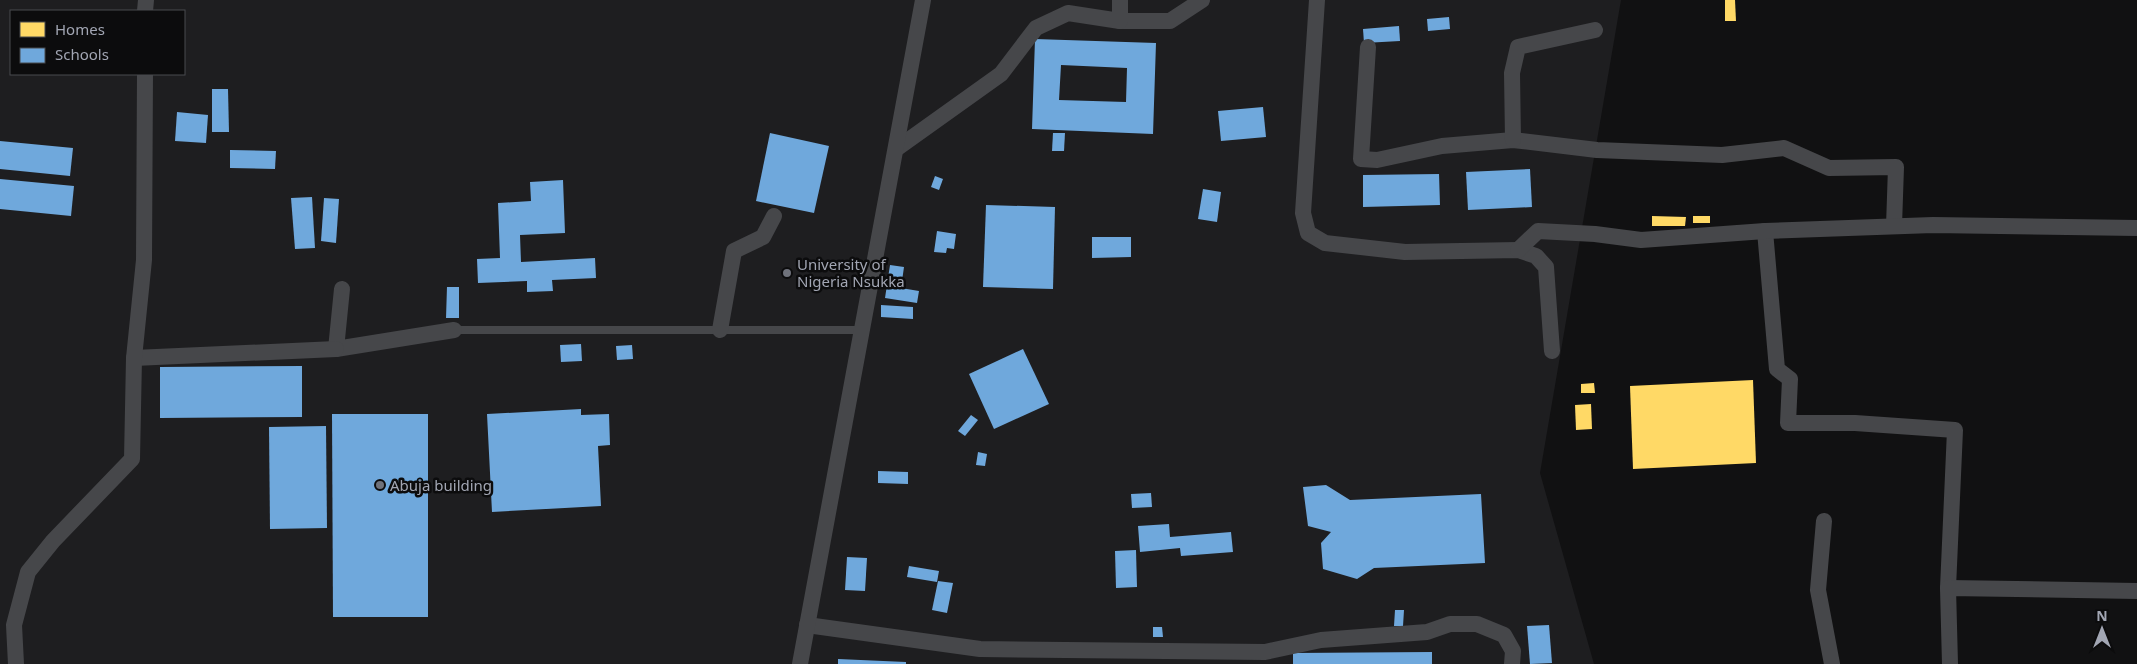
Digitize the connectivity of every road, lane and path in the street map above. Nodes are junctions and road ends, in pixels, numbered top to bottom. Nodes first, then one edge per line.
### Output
1 (922, 0) edge
2 (1120, 0) edge
3 (1202, 0) edge
4 (1317, 0) edge
5 (1120, 21) junction
6 (1595, 30) dead end
7 (1368, 47) dead end
8 (145, 75) edge
9 (1513, 140) junction
10 (896, 149) junction
11 (774, 216) dead end
12 (1894, 226) junction
13 (2137, 228) edge
14 (1765, 230) junction
15 (1518, 250) junction
16 (342, 289) dead end
17 (454, 330) joint
18 (720, 330) junction
19 (862, 330) junction
20 (336, 349) junction
21 (1552, 350) dead end
22 (134, 358) junction
23 (1824, 521) dead end
24 (1948, 588) junction
25 (2137, 591) edge
26 (807, 625) junction
27 (16, 664) edge
28 (800, 664) edge
29 (1512, 664) edge
30 (1832, 664) edge
31 (1950, 664) edge

1 - 10 street
2 - 5 street
3 - 5 street
4 - 15 street
5 - 10 street
6 - 9 street
7 - 9 street
8 - 22 street
9 - 12 street
10 - 19 street
11 - 18 street
12 - 13 street
12 - 14 street
14 - 15 street
14 - 24 street
15 - 21 street
16 - 20 street
17 - 18 lane
17 - 20 street
18 - 19 lane
19 - 26 street
20 - 22 street
22 - 27 street
23 - 30 street
24 - 25 street
24 - 31 street
26 - 28 street
26 - 29 street

